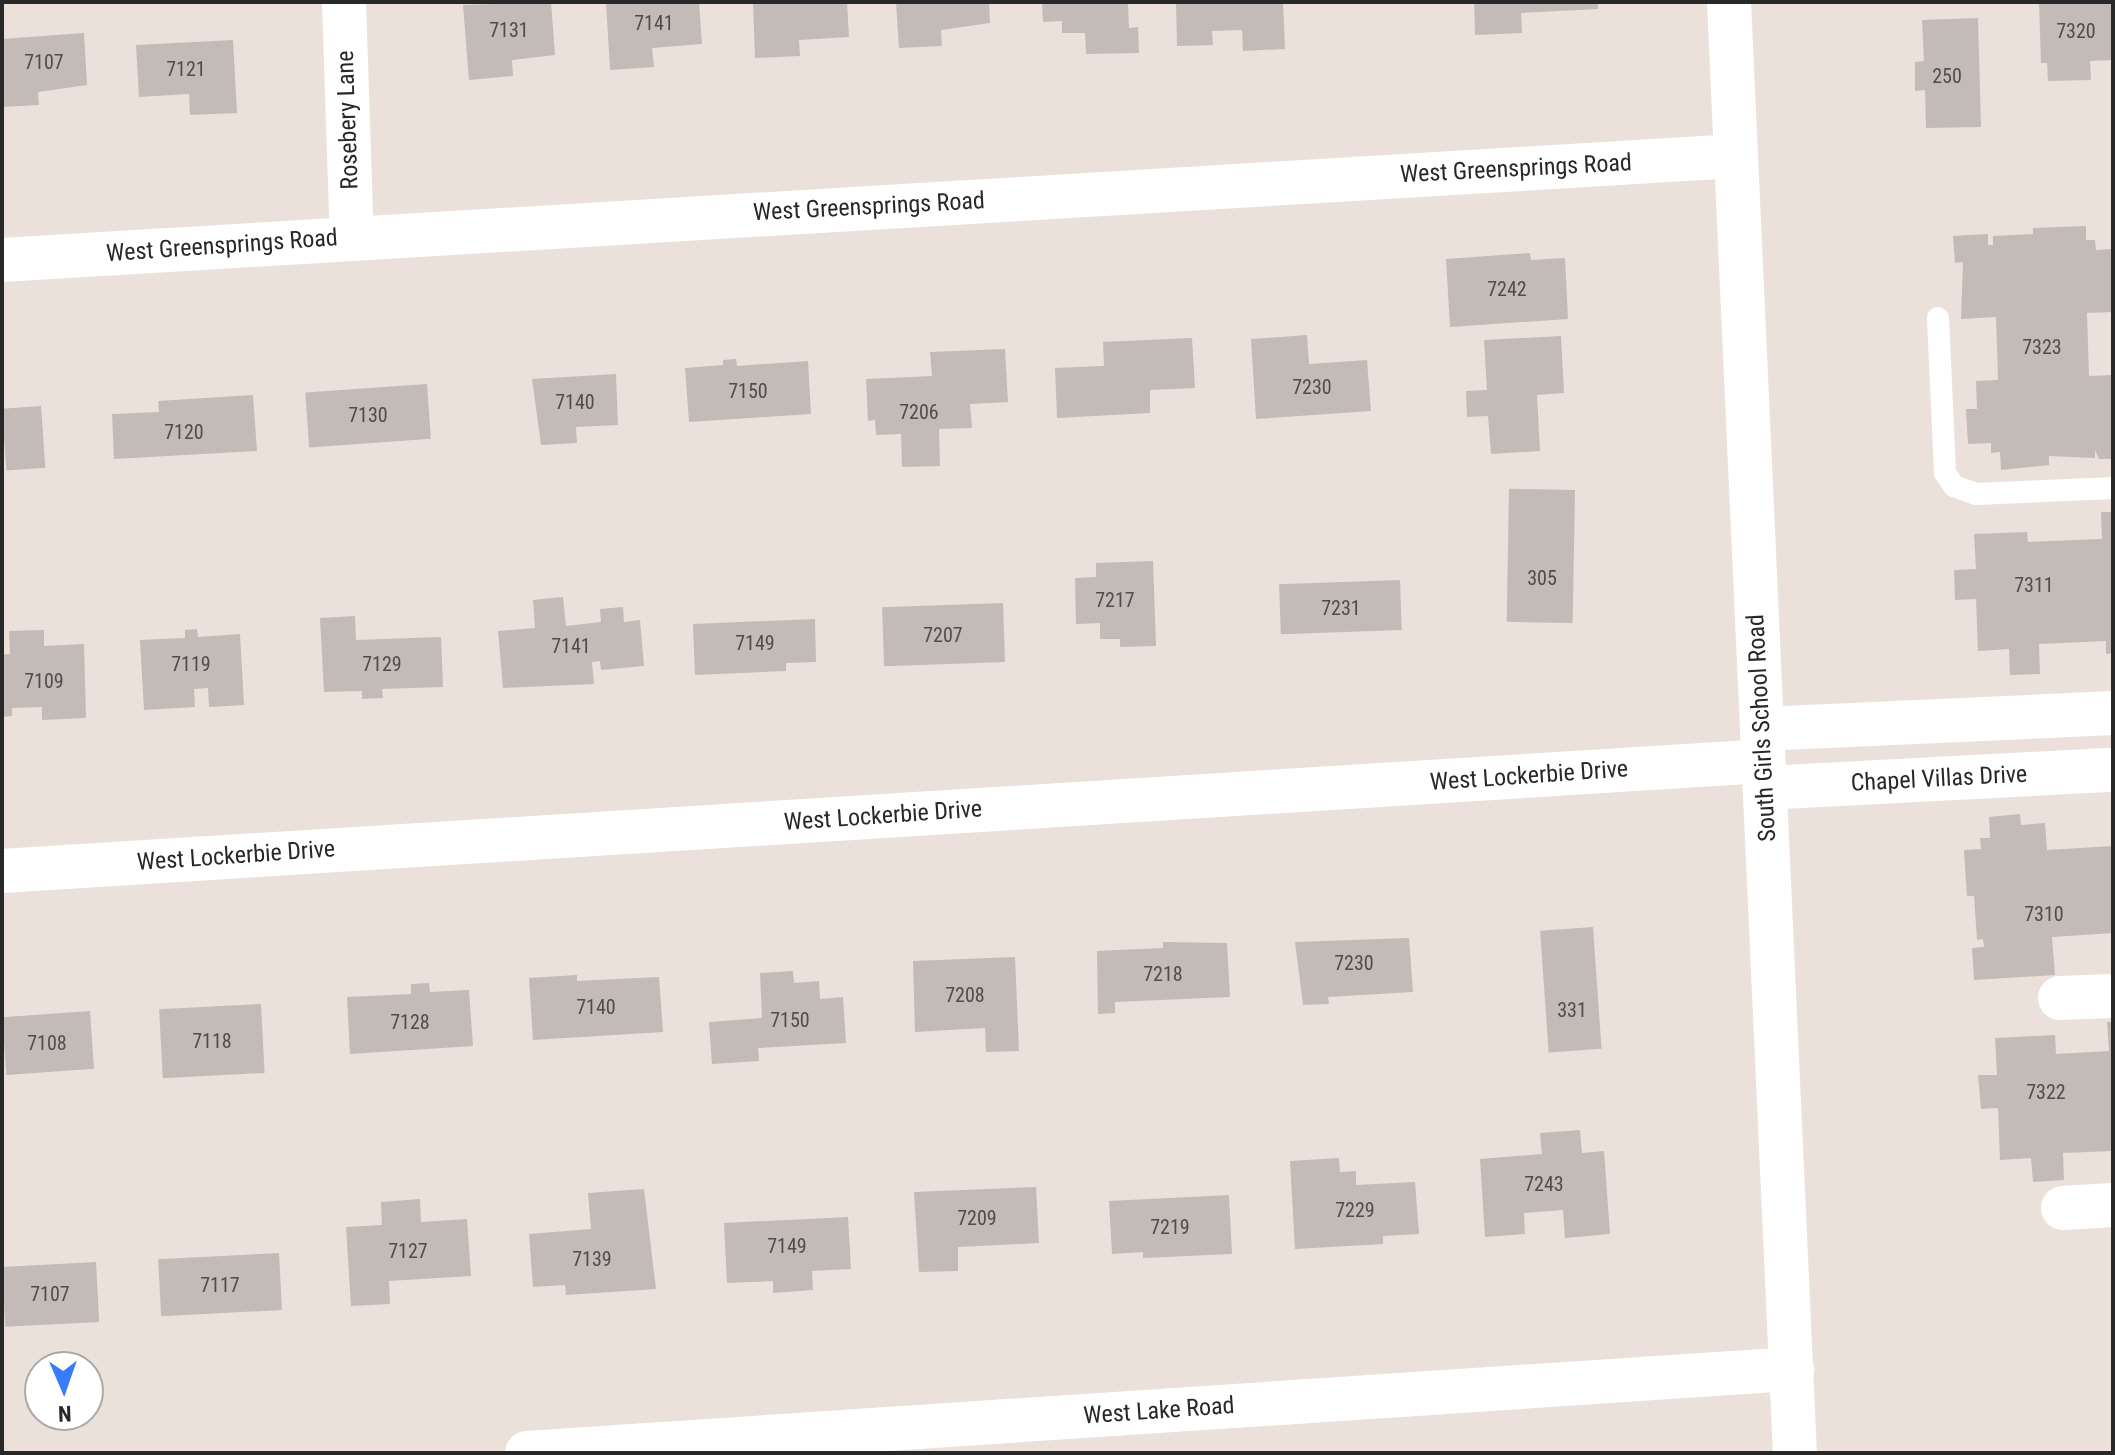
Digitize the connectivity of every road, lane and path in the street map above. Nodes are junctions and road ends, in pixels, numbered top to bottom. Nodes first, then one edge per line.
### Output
1 (344, 2) edge
2 (1729, 2) edge
3 (1736, 156) junction
4 (352, 237) junction
5 (2, 260) edge
6 (1938, 318) dead end
7 (2113, 488) edge
8 (2113, 713) edge
9 (1763, 759) junction
10 (2113, 770) edge
11 (2, 871) edge
12 (2113, 996) edge
13 (2060, 998) dead end
14 (2113, 1205) edge
15 (2063, 1208) dead end
16 (1792, 1369) junction
17 (527, 1453) edge
18 (1795, 1453) edge

1 - 4 street, Rosebery Lane
2 - 3 street, South Girls School Road
3 - 4 street, West Greensprings Road
3 - 9 street, South Girls School Road
4 - 5 street, West Greensprings Road
6 - 7 lane
8 - 9 street
9 - 10 street, Chapel Villas Drive
9 - 11 street, West Lockerbie Drive
9 - 16 street, South Girls School Road
12 - 13 street
14 - 15 street
16 - 17 street, West Lake Road
16 - 18 street, South Girls School Road

